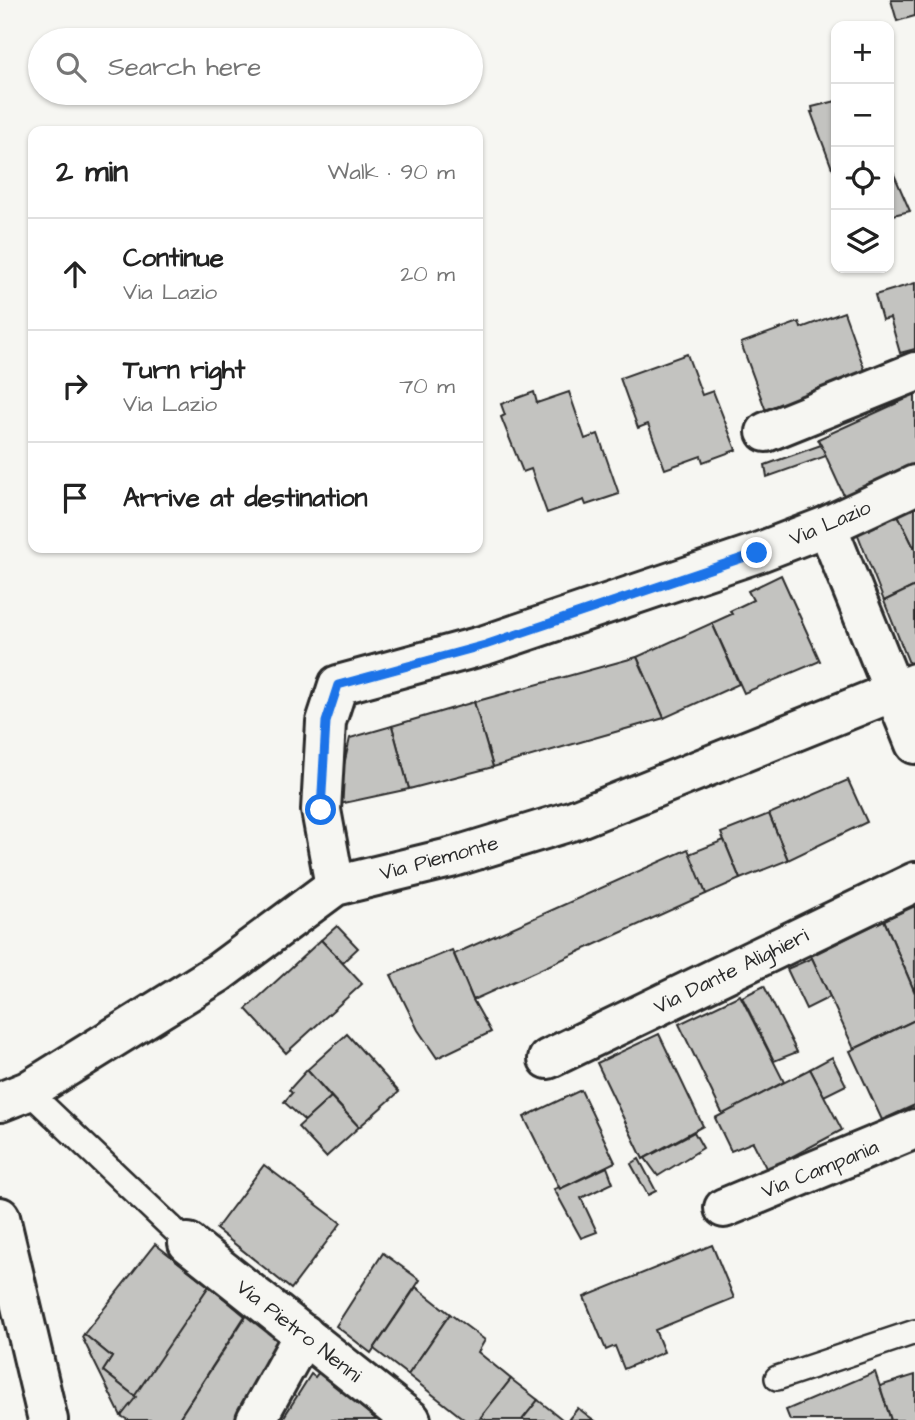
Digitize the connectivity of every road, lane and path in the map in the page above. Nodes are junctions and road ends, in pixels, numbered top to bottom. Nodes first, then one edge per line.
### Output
1 (915, 372) edge
2 (765, 432) dead end
3 (915, 485) edge
4 (827, 526) junction
5 (904, 688) edge
6 (915, 744) edge
7 (915, 882) edge
8 (335, 886) junction
9 (548, 1059) dead end
10 (14, 1097) edge
11 (915, 1129) edge
12 (724, 1208) dead end
13 (0, 1217) edge
14 (188, 1243) joint
15 (915, 1332) edge
16 (303, 1335) junction
17 (777, 1378) dead end
18 (48, 1420) edge
19 (256, 1420) edge
20 (411, 1420) edge

1 - 2 street
3 - 4 street, Via Lazio
4 - 5 street
4 - 8 street, Via Lazio
5 - 6 street
5 - 8 street, Via Piemonte
7 - 9 street, Via Dante Alighieri
8 - 10 street, Via Piemonte
10 - 14 lane
11 - 12 street, Via Campania
13 - 18 street
14 - 16 street, Via Pietro Nenni
15 - 17 lane
16 - 19 street
16 - 20 street, Via Pietro Nenni

